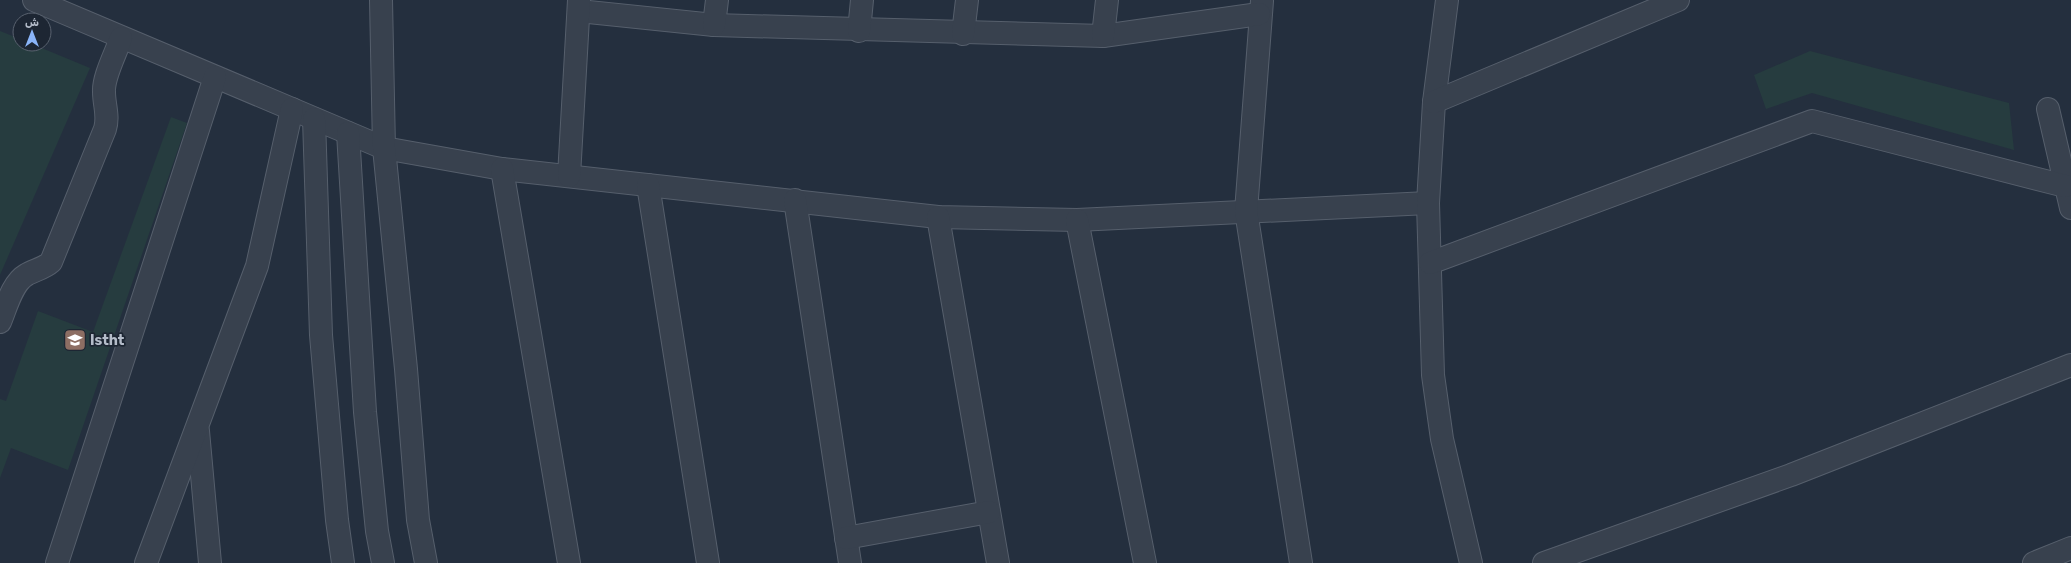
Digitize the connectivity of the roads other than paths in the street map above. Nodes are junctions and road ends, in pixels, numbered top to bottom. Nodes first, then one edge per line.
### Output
1 (34, 0) edge
2 (381, 0) edge
3 (717, 0) edge
4 (862, 0) edge
5 (967, 0) edge
6 (1107, 0) edge
7 (1447, 0) edge
8 (1678, 0) edge
9 (579, 5) edge
10 (1261, 7) edge
11 (1632, 10) edge
12 (714, 25) junction
13 (859, 31) junction
14 (963, 34) junction
15 (1103, 36) junction
16 (121, 38) junction
17 (215, 78) junction
18 (1434, 102) junction
19 (292, 109) junction
20 (2048, 109) dead end
21 (314, 119) junction
22 (348, 133) junction
23 (384, 148) junction
24 (502, 169) junction
25 (569, 176) junction
26 (648, 185) junction
27 (2064, 186) junction
28 (796, 200) junction
29 (1428, 203) junction
30 (2071, 208) edge
31 (1246, 210) junction
32 (938, 218) junction
33 (1077, 220) junction
34 (1430, 263) junction
35 (0, 322) edge
36 (2071, 365) edge
37 (197, 426) junction
38 (989, 512) junction
39 (846, 538) junction
40 (2071, 548) edge
41 (57, 563) edge
42 (146, 563) edge
43 (210, 563) edge
44 (343, 563) edge
45 (383, 563) edge
46 (426, 563) edge
47 (569, 563) edge
48 (708, 563) edge
49 (850, 563) edge
50 (998, 563) edge
51 (1145, 563) edge
52 (1301, 563) edge
53 (1471, 563) edge
54 (1544, 563) edge
55 (2034, 563) edge

1 - 16 street
2 - 23 street
3 - 12 street
4 - 13 street
5 - 14 street
6 - 15 street
7 - 18 street
8 - 11 street
9 - 12 street
9 - 25 street
10 - 15 street
10 - 31 street
11 - 18 street
12 - 13 street
13 - 14 street
14 - 15 street
16 - 17 street
16 - 35 street
17 - 19 street
17 - 41 street
18 - 29 street
19 - 21 street
19 - 37 street
20 - 27 street
21 - 22 street
21 - 44 street
22 - 23 street
22 - 45 street
23 - 24 street
23 - 46 street
24 - 25 street
24 - 47 street
25 - 26 street
26 - 28 street
26 - 48 street
27 - 30 street
27 - 34 street
28 - 32 street
28 - 39 street
29 - 31 street
29 - 34 street
31 - 33 street
31 - 52 street
32 - 33 street
32 - 38 street
33 - 51 street
34 - 53 street
36 - 54 street
37 - 42 street
37 - 43 street
38 - 39 street
38 - 50 street
39 - 49 street
40 - 55 street

